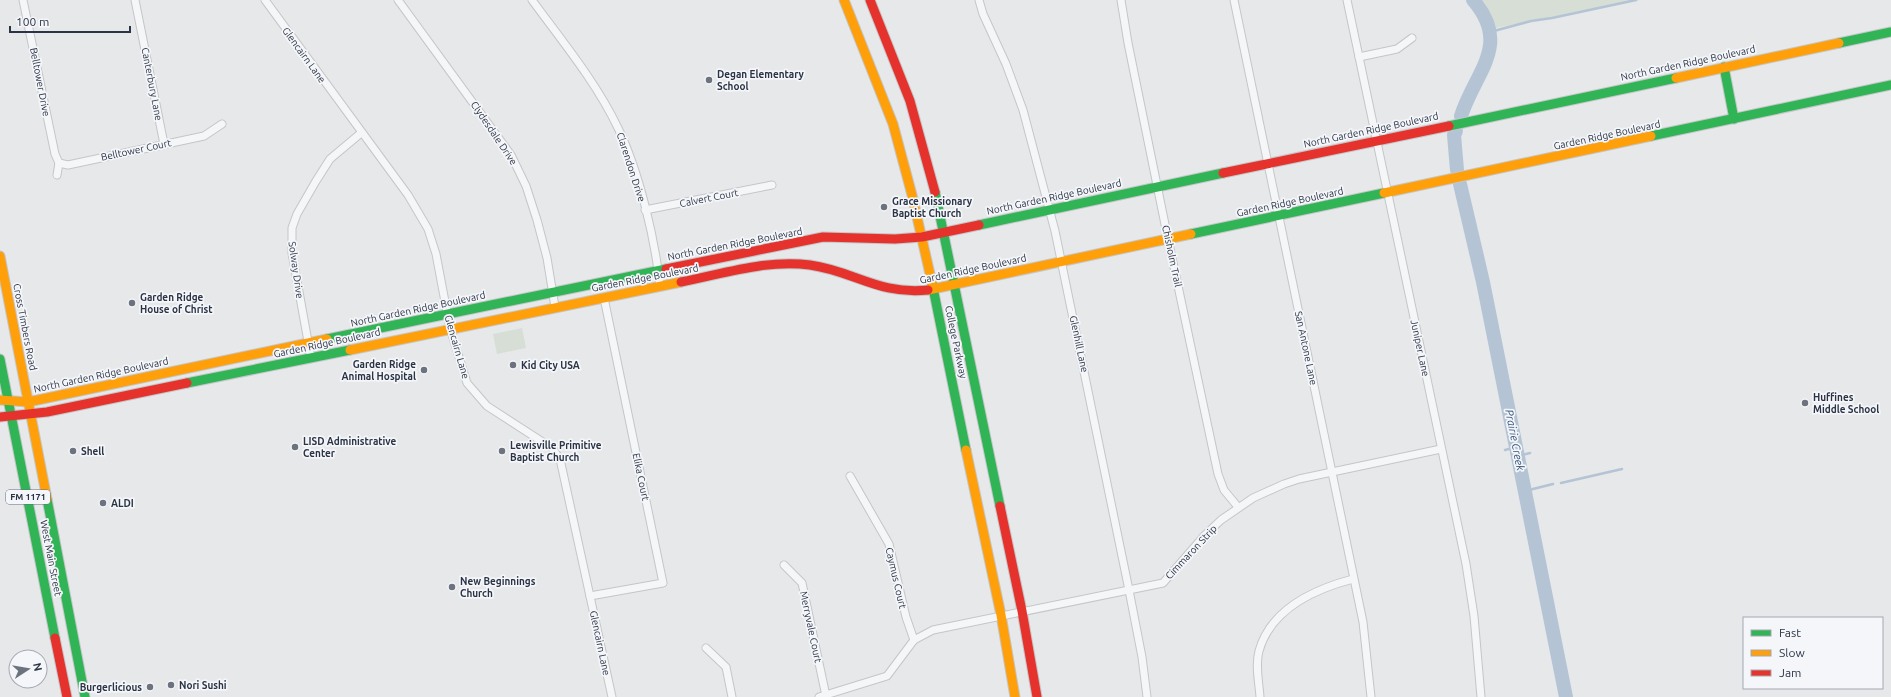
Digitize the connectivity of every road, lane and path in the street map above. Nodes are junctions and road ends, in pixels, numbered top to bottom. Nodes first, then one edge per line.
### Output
1 (23, 0) edge
2 (135, 0) edge
3 (265, 0) edge
4 (398, 0) edge
5 (532, 0) edge
6 (844, 0) edge
7 (870, 0) edge
8 (979, 0) edge
9 (1121, 0) edge
10 (1234, 0) edge
11 (1347, 0) edge
12 (1891, 32) edge
13 (1412, 38) dead end
14 (1359, 57) junction
15 (1724, 67) junction
16 (1891, 85) edge
17 (1734, 119) junction
18 (222, 124) dead end
19 (361, 133) junction
20 (1377, 140) junction
21 (164, 144) junction
22 (60, 163) junction
23 (1268, 164) junction
24 (57, 175) dead end
25 (772, 185) dead end
26 (1158, 187) junction
27 (1388, 192) junction
28 (645, 210) junction
29 (1050, 210) junction
30 (1279, 216) junction
31 (943, 232) junction
32 (922, 237) junction
33 (1168, 239) junction
34 (0, 256) edge
35 (1062, 261) junction
36 (658, 271) junction
37 (953, 285) junction
38 (660, 286) junction
39 (933, 289) junction
40 (552, 292) junction
41 (604, 298) junction
42 (555, 307) junction
43 (447, 314) junction
44 (450, 328) junction
45 (308, 343) junction
46 (311, 358) junction
47 (0, 359) edge
48 (218, 362) junction
49 (220, 376) junction
50 (4, 400) edge
51 (28, 402) junction
52 (30, 414) junction
53 (11, 415) junction
54 (0, 417) edge
55 (1441, 449) junction
56 (1332, 472) junction
57 (850, 476) dead end
58 (1238, 507) junction
59 (784, 565) dead end
60 (1353, 579) junction
61 (1130, 590) junction
62 (590, 596) junction
63 (1022, 611) junction
64 (1001, 615) junction
65 (70, 620) junction
66 (53, 624) junction
67 (914, 640) junction
68 (706, 648) dead end
69 (822, 696) edge
70 (67, 697) edge
71 (85, 697) edge
72 (612, 697) edge
73 (732, 697) edge
74 (1015, 697) edge
75 (1037, 697) edge
76 (1147, 697) edge
77 (1260, 697) edge
78 (1371, 697) edge
79 (1481, 697) edge

1 - 22 street, Belltower Drive
2 - 21 street, Canterbury Lane
3 - 19 street, Glencairn Lane
4 - 40 street, Clydesdale Drive
5 - 28 street, Clarendon Drive
6 - 32 main road, College Parkway
7 - 31 main road, College Parkway
8 - 29 street, Glenhill Lane
9 - 26 street, Chisholm Trail
10 - 23 street, San Antone Lane
11 - 14 street, Juniper Lane
12 - 15 main road, North Garden Ridge Boulevard
13 - 14 street
14 - 20 street, Juniper Lane
15 - 17 main road
15 - 20 main road, North Garden Ridge Boulevard
16 - 17 main road, Garden Ridge Boulevard
17 - 27 main road, Garden Ridge Boulevard
18 - 21 street, Belltower Court
19 - 43 street, Glencairn Lane
19 - 45 street, Solway Drive
20 - 23 main road, North Garden Ridge Boulevard
20 - 27 street, Juniper Lane
21 - 22 street, Belltower Court
22 - 24 street
23 - 26 main road, North Garden Ridge Boulevard
23 - 30 street, San Antone Lane
25 - 28 street, Calvert Court
26 - 29 main road, North Garden Ridge Boulevard
26 - 33 street, Chisholm Trail
27 - 30 main road, Garden Ridge Boulevard
27 - 55 street, Juniper Lane
28 - 36 street, Clarendon Drive
29 - 31 main road, North Garden Ridge Boulevard
29 - 35 street, Glenhill Lane
30 - 33 main road, Garden Ridge Boulevard
30 - 56 street, San Antone Lane
31 - 32 main road, North Garden Ridge Boulevard
31 - 37 main road, College Parkway
32 - 36 main road, North Garden Ridge Boulevard
32 - 39 main road, College Parkway
33 - 35 main road, Garden Ridge Boulevard
33 - 58 street, Chisholm Trail
34 - 51 main road, Cross Timbers Road / FM 1171
35 - 37 main road, Garden Ridge Boulevard
35 - 61 street, Glenhill Lane
36 - 38 street, Clarendon Drive
36 - 40 main road, North Garden Ridge Boulevard
37 - 39 main road, Garden Ridge Boulevard
37 - 63 main road, College Parkway
38 - 39 main road, Garden Ridge Boulevard
38 - 41 main road, Garden Ridge Boulevard
39 - 64 main road, College Parkway
40 - 42 street, Clydesdale Drive
40 - 43 main road, North Garden Ridge Boulevard
41 - 42 main road, Garden Ridge Boulevard
41 - 62 street, Elika Court
42 - 44 main road, Garden Ridge Boulevard
43 - 44 street, Glencairn Lane
43 - 45 main road, North Garden Ridge Boulevard
44 - 46 main road, Garden Ridge Boulevard
44 - 62 street, Glencairn Lane
45 - 46 street, Solway Drive
45 - 48 main road, North Garden Ridge Boulevard
46 - 49 main road, Garden Ridge Boulevard
47 - 50 main road, FM 1171
48 - 49 main road
48 - 51 main road, North Garden Ridge Boulevard
49 - 52 main road, Garden Ridge Boulevard
50 - 51 main road, North Garden Ridge Boulevard
50 - 53 main road, West Main Street / FM 1171
51 - 52 main road, West Main Street / FM 1171
52 - 53 main road, Garden Ridge Boulevard
52 - 65 main road, West Main Street / FM 1171
53 - 54 main road, Garden Ridge Boulevard
53 - 66 main road, West Main Street / FM 1171
55 - 56 street, Cimmaron Strip
55 - 79 street, Juniper Lane
56 - 58 street, Cimmaron Strip
56 - 60 street, San Antone Lane
57 - 67 street, Caymus Court
58 - 61 street, Cimmaron Strip
59 - 69 street, Merryvale Court
60 - 77 street
60 - 78 street, San Antone Lane
61 - 63 street, Cimmaron Strip
61 - 76 street, Glenhill Lane
62 - 72 street, Glencairn Lane
63 - 64 street, Cimmaron Strip
63 - 75 main road, College Parkway
64 - 67 street, Cimmaron Strip
64 - 74 main road, College Parkway
65 - 66 main road
65 - 71 main road, West Main Street / FM 1171
66 - 70 main road, West Main Street / FM 1171
67 - 69 street
68 - 73 street

